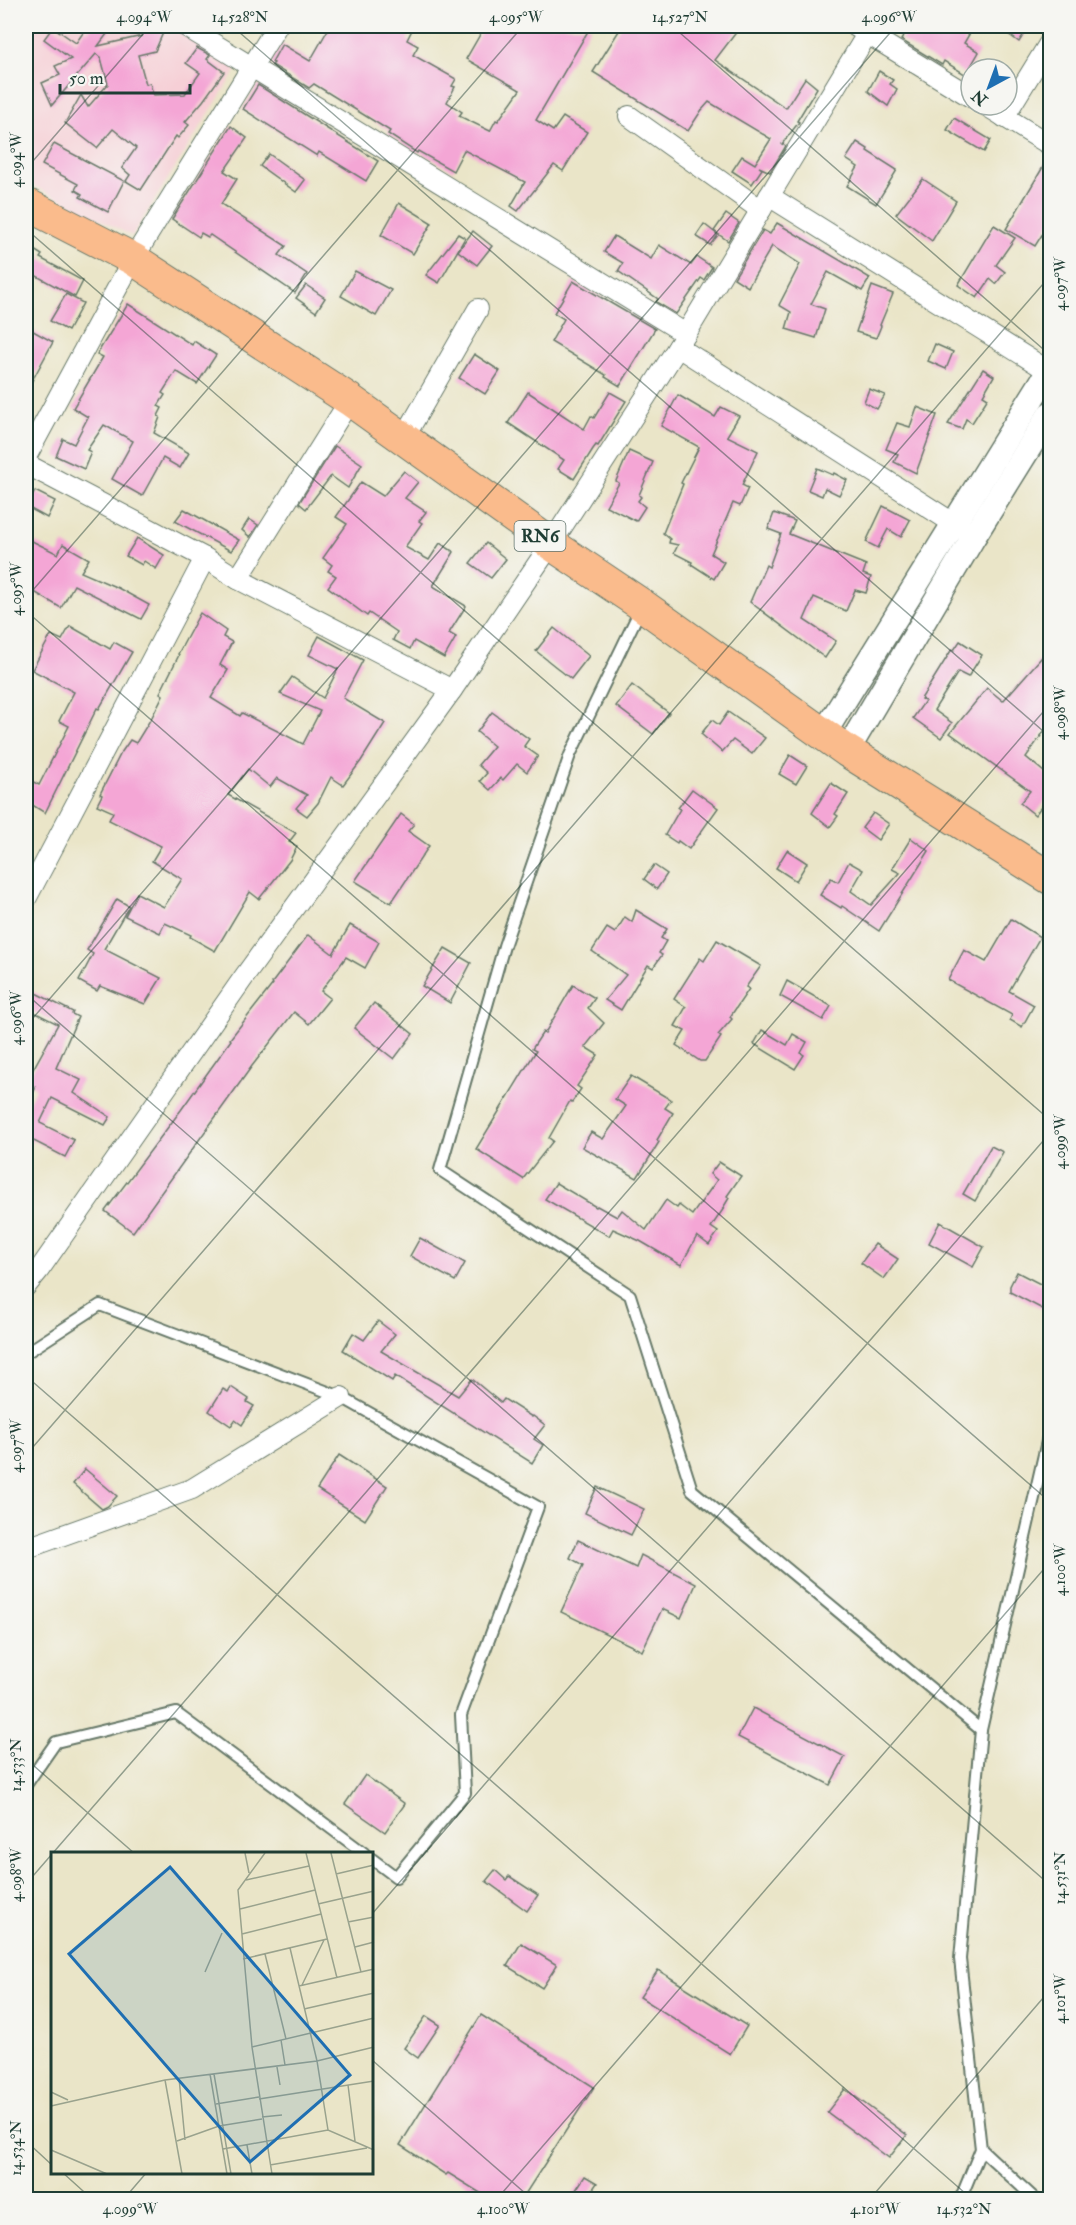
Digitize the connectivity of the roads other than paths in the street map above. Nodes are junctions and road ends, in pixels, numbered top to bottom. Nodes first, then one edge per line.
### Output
1 (185, 26) edge
2 (277, 26) edge
3 (865, 28) edge
4 (1050, 42) edge
5 (252, 67) junction
6 (959, 88) edge
7 (1019, 93) edge
8 (629, 116) dead end
9 (1004, 117) edge
10 (1050, 145) edge
11 (765, 203) junction
12 (26, 204) edge
13 (133, 259) junction
14 (478, 309) dead end
15 (682, 341) junction
16 (1050, 370) edge
17 (350, 400) junction
18 (1050, 414) edge
19 (404, 438) junction
20 (26, 457) edge
21 (26, 464) edge
22 (964, 530) junction
23 (551, 544) junction
24 (205, 558) junction
25 (238, 579) junction
26 (642, 605) junction
27 (452, 690) junction
28 (835, 742) junction
29 (1050, 878) edge
30 (26, 899) edge
31 (32, 1267) edge
32 (26, 1286) edge
33 (26, 1353) edge
34 (341, 1397) junction
35 (1050, 1428) edge
36 (27, 1548) edge
37 (981, 1730) junction
38 (26, 1785) edge
39 (363, 1852) edge
40 (374, 1860) edge
41 (981, 2149) junction
42 (960, 2199) edge
43 (1036, 2199) edge

1 - 5 street
2 - 5 street
3 - 6 street
3 - 11 street
4 - 7 street
5 - 13 street
5 - 15 street
8 - 11 street
9 - 10 street
11 - 15 street
11 - 16 street
12 - 13 main road, RN6
13 - 17 main road, RN6
13 - 20 street
14 - 19 street
15 - 22 street
15 - 23 street
16 - 22 street
17 - 19 main road, RN6
17 - 25 street
18 - 22 street
19 - 23 main road, RN6
21 - 24 street
22 - 28 street
23 - 26 main road, RN6
23 - 27 street
24 - 25 street
24 - 30 street
25 - 27 street
26 - 28 main road, RN6
26 - 37 lane
27 - 31 street
28 - 29 main road, RN6
31 - 32 street
33 - 34 lane
34 - 36 street
34 - 40 lane
35 - 37 lane
37 - 41 lane
38 - 39 lane
41 - 42 lane
41 - 43 lane

